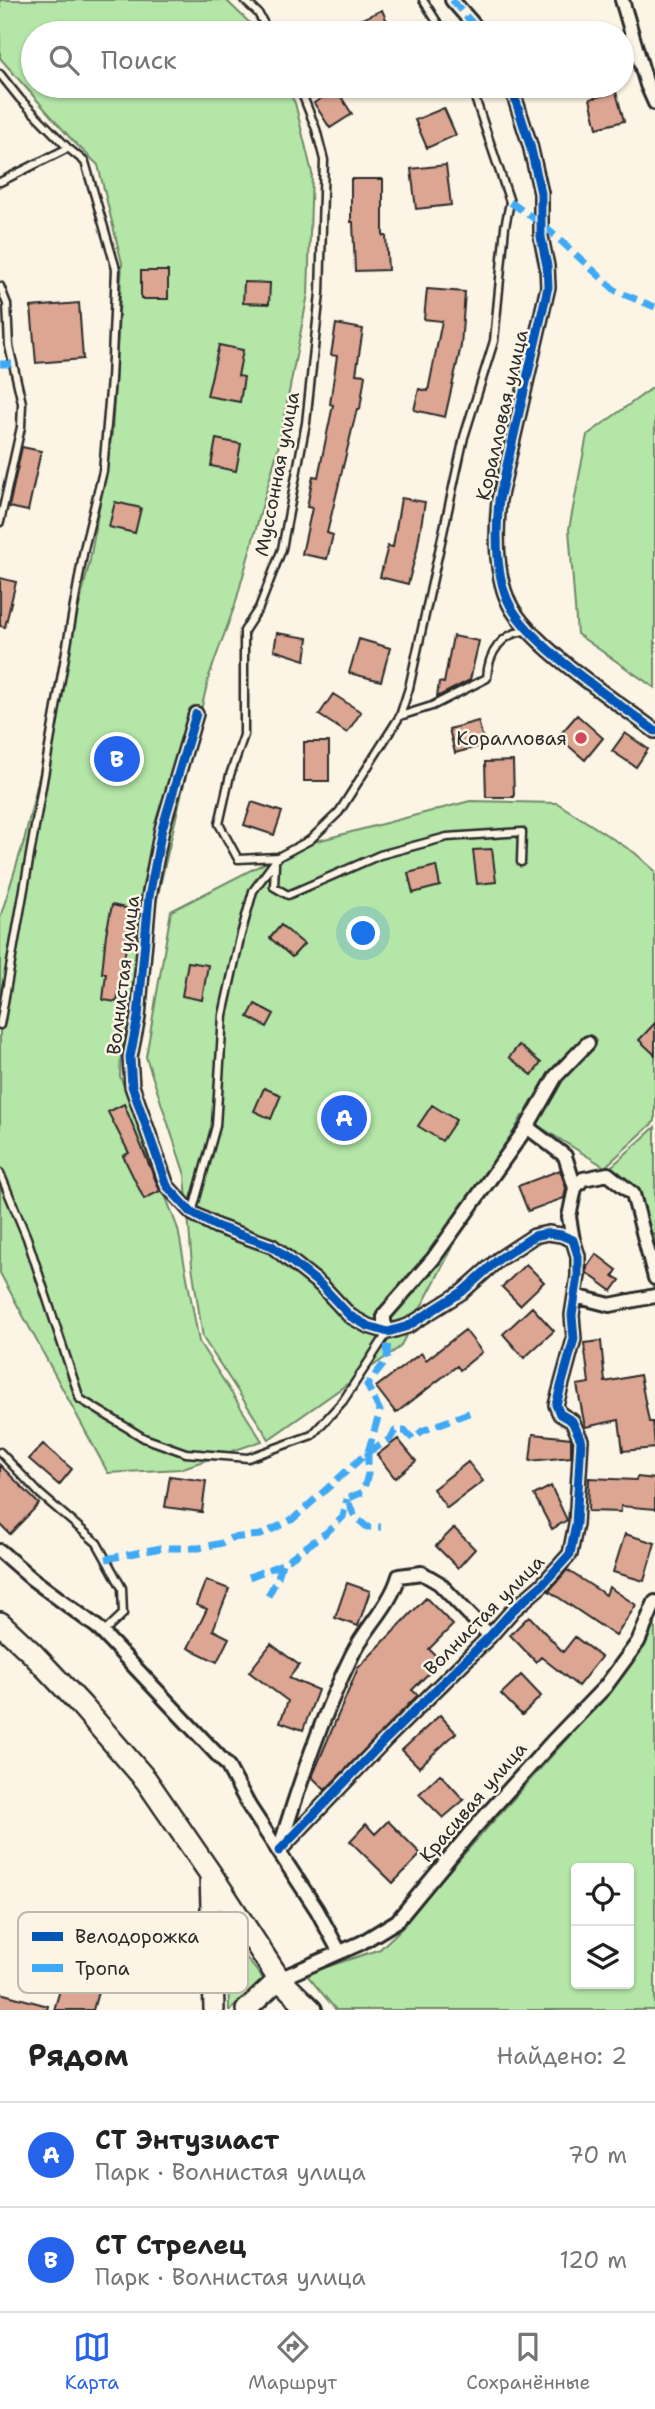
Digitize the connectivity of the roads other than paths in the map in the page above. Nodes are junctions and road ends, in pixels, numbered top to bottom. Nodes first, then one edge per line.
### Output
1 (244, 0) edge
2 (423, 0) edge
3 (452, 0) edge
4 (622, 0) edge
5 (262, 21) edge
6 (436, 21) edge
7 (470, 21) edge
8 (628, 21) edge
9 (634, 41) edge
10 (0, 74) edge
11 (304, 98) edge
12 (475, 98) edge
13 (515, 98) edge
14 (655, 103) edge
15 (68, 148) junction
16 (0, 182) edge
17 (0, 286) edge
18 (0, 522) edge
19 (531, 632) junction
20 (196, 713) dead end
21 (400, 716) junction
22 (655, 731) edge
23 (277, 860) junction
24 (521, 862) dead end
25 (0, 1025) edge
26 (588, 1043) dead end
27 (527, 1128) junction
28 (0, 1173) edge
29 (575, 1188) junction
30 (192, 1213) junction
31 (573, 1240) junction
32 (655, 1278) edge
33 (575, 1296) junction
34 (655, 1296) edge
35 (388, 1332) junction
36 (0, 1452) edge
37 (0, 1551) edge
38 (655, 1602) edge
39 (0, 1623) edge
40 (102, 1634) junction
41 (490, 1636) junction
42 (279, 1851) junction
43 (210, 1873) junction
44 (211, 1912) edge
45 (235, 1912) edge
46 (248, 1931) edge
47 (339, 1951) junction
48 (279, 1979) junction
49 (246, 2010) edge
50 (311, 2010) edge
51 (328, 2010) edge

1 - 5 lane
2 - 6 lane
3 - 7 street
4 - 8 street
9 - 14 street
10 - 15 lane
11 - 23 lane, Муссонная улица
12 - 21 lane
13 - 19 street, Коралловая улица
15 - 16 lane
15 - 25 lane
17 - 18 lane
19 - 21 lane
19 - 22 street, Коралловая улица
20 - 30 street, Волнистая улица
21 - 23 lane
23 - 24 lane
23 - 30 lane
26 - 27 street
27 - 29 street, Волнистая улица
27 - 35 street
28 - 35 lane
29 - 31 street, Волнистая улица
29 - 32 street
30 - 35 street, Волнистая улица
31 - 33 street, Волнистая улица
31 - 35 street
33 - 34 street
33 - 41 street, Волнистая улица
36 - 40 lane
37 - 40 street
38 - 47 street, Красивая улица
39 - 43 main road
40 - 42 street
41 - 42 street, Волнистая улица
41 - 42 street, Волнистая улица
42 - 47 street
43 - 44 main road
43 - 45 main road
46 - 48 main road
47 - 48 street, Красивая улица
48 - 49 main road
48 - 50 main road
48 - 51 main road

